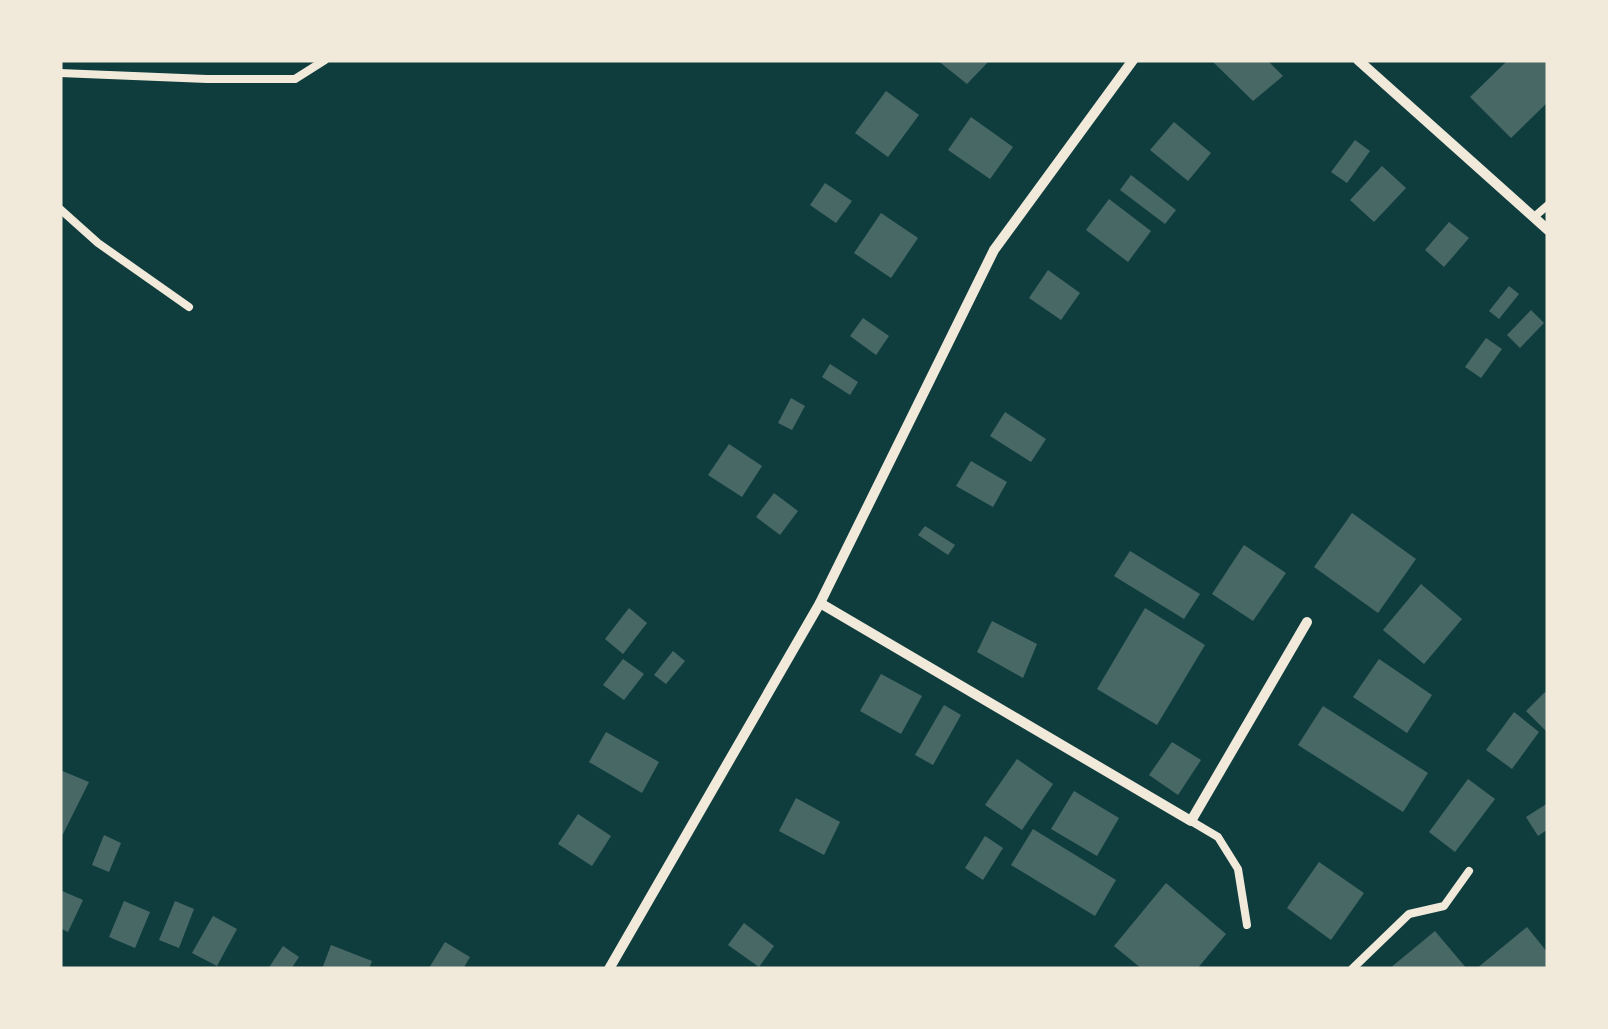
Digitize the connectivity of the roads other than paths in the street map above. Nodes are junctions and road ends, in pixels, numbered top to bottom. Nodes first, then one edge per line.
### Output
1 (324, 60) edge
2 (1134, 60) edge
3 (1358, 60) edge
4 (60, 73) edge
5 (1548, 204) edge
6 (60, 209) edge
7 (1534, 217) junction
8 (1548, 230) edge
9 (189, 307) dead end
10 (820, 603) junction
11 (1307, 622) dead end
12 (1191, 821) junction
13 (1469, 871) dead end
14 (1247, 925) dead end
15 (609, 969) edge
16 (1352, 969) edge

1 - 4 lane
2 - 10 street
3 - 7 street
5 - 7 lane
6 - 9 lane
7 - 8 street
10 - 12 street
10 - 15 street
11 - 12 street
12 - 14 lane
13 - 16 lane

